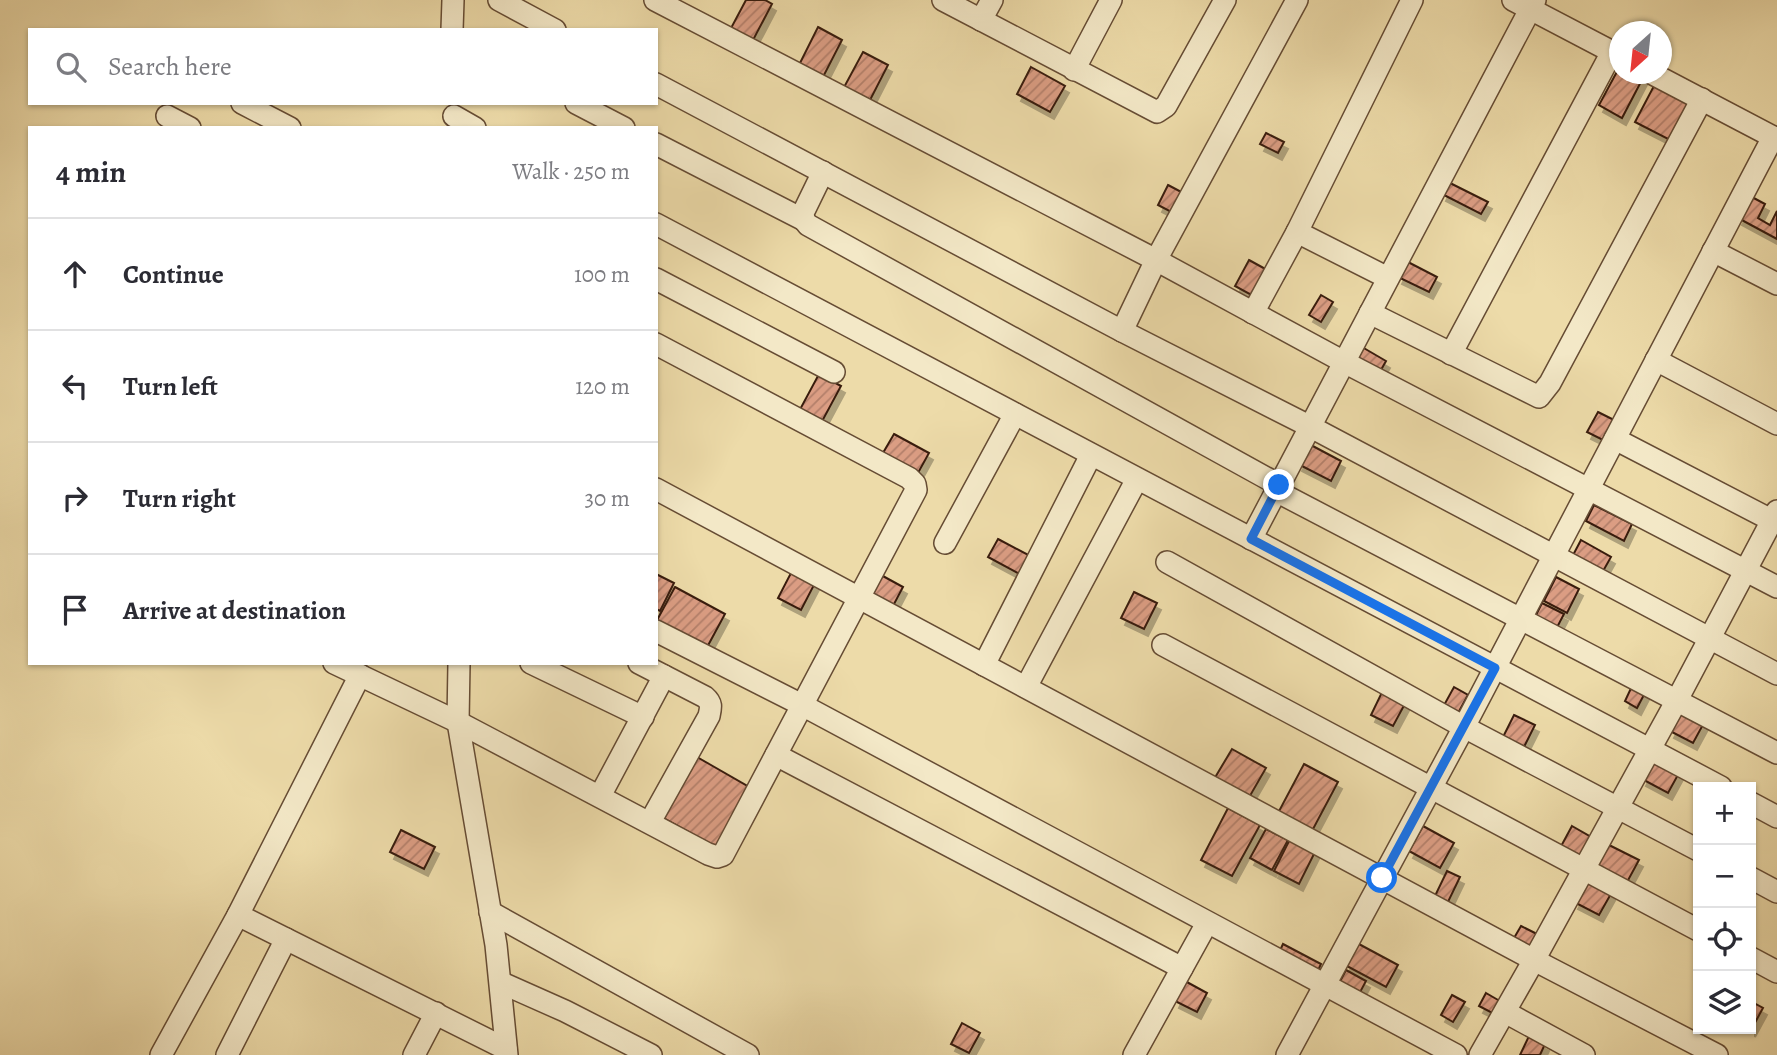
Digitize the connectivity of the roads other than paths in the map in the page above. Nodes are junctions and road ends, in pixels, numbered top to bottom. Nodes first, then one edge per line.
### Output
1 (453, 0) edge
2 (499, 0) edge
3 (655, 0) edge
4 (943, 0) edge
5 (992, 0) edge
6 (1111, 0) edge
7 (1225, 0) edge
8 (1297, 0) edge
9 (1412, 0) edge
10 (1526, 3) edge
11 (981, 20) junction
12 (452, 28) edge
13 (551, 28) edge
14 (1609, 50) edge
15 (1609, 67) edge
16 (1074, 70) junction
17 (1672, 84) edge
18 (658, 85) edge
19 (1702, 99) junction
20 (246, 105) edge
21 (580, 105) edge
22 (167, 116) dead end
23 (453, 116) edge
24 (186, 126) edge
25 (286, 126) edge
26 (471, 126) edge
27 (620, 126) edge
28 (1775, 138) edge
29 (658, 145) edge
30 (823, 173) junction
31 (804, 220) junction
32 (658, 225) edge
33 (1297, 232) junction
34 (1713, 251) junction
35 (1156, 260) junction
36 (1388, 278) junction
37 (658, 280) edge
38 (1777, 285) edge
39 (1253, 313) junction
40 (1370, 313) junction
41 (1122, 331) junction
42 (658, 345) edge
43 (1451, 354) junction
44 (1656, 360) junction
45 (1344, 362) junction
46 (834, 372) dead end
47 (1015, 414) junction
48 (1777, 424) edge
49 (1309, 426) junction
50 (1615, 439) junction
51 (1091, 455) junction
52 (1137, 479) junction
53 (1278, 488) junction
54 (1589, 489) junction
55 (658, 490) edge
56 (1775, 518) edge
57 (1251, 539) junction
58 (945, 543) dead end
59 (1555, 554) junction
60 (1167, 562) dead end
61 (1746, 571) junction
62 (1777, 587) edge
63 (860, 598) junction
64 (1521, 619) junction
65 (658, 632) edge
66 (1710, 638) junction
67 (1163, 645) dead end
68 (338, 665) edge
69 (459, 665) edge
70 (535, 665) edge
71 (643, 665) edge
72 (984, 665) junction
73 (1495, 668) junction
74 (1777, 674) edge
75 (360, 675) junction
76 (664, 676) junction
77 (1026, 687) junction
78 (1676, 701) junction
79 (802, 705) junction
80 (643, 717) junction
81 (458, 722) junction
82 (1464, 727) junction
83 (1650, 750) junction
84 (1777, 753) edge
85 (776, 755) junction
86 (1711, 782) edge
87 (1430, 788) junction
88 (600, 796) junction
89 (1756, 806) edge
90 (1618, 807) junction
91 (1777, 817) edge
92 (649, 822) junction
93 (1693, 847) edge
94 (1584, 870) junction
95 (1382, 878) junction
96 (1756, 881) edge
97 (1777, 892) edge
98 (490, 912) junction
99 (238, 915) junction
100 (1207, 923) junction
101 (1693, 927) edge
102 (286, 939) junction
103 (1534, 960) junction
104 (1756, 961) edge
105 (1182, 968) junction
106 (1777, 972) edge
107 (502, 983) junction
108 (1326, 986) junction
109 (1505, 1012) junction
110 (436, 1013) junction
111 (507, 1052) edge
112 (1297, 1052) edge
113 (162, 1055) edge
114 (227, 1055) edge
115 (414, 1055) edge
116 (651, 1055) edge
117 (748, 1055) edge
118 (1134, 1055) edge
119 (1456, 1055) edge
120 (1479, 1055) edge
121 (1584, 1055) edge
122 (1717, 1055) edge

1 - 12 street
2 - 13 street
3 - 35 street
4 - 11 street
5 - 11 street
6 - 16 street
7 - 16 street
8 - 35 street
9 - 33 street
10 - 14 street
10 - 36 street
11 - 16 street
15 - 43 street
17 - 19 street
18 - 30 street
19 - 28 street
19 - 43 street
20 - 25 street
21 - 27 street
22 - 24 street
23 - 26 street
28 - 34 street
29 - 31 street
30 - 31 street
30 - 41 street
31 - 53 street
32 - 47 street
33 - 36 street
33 - 39 street
34 - 38 street
34 - 44 street
35 - 39 street
35 - 41 street
36 - 40 street
37 - 46 street
39 - 45 street
40 - 43 street
40 - 45 street
41 - 49 street
42 - 63 street
44 - 48 street
44 - 50 street
45 - 49 street
45 - 54 street
47 - 51 street
47 - 58 street
49 - 53 street
49 - 59 street
50 - 54 street
50 - 56 street
51 - 52 street
51 - 72 street
52 - 57 street
52 - 77 street
53 - 57 street
53 - 64 street
54 - 59 street
54 - 61 street
55 - 63 street
56 - 61 street
57 - 73 street
59 - 64 street
59 - 66 street
60 - 82 street
61 - 62 street
61 - 66 street
63 - 72 street
63 - 79 street
64 - 73 street
64 - 78 street
65 - 79 street
66 - 74 street
66 - 78 street
67 - 87 street
68 - 75 street
69 - 81 street
70 - 80 street
71 - 76 street
72 - 77 street
73 - 82 street
73 - 83 street
75 - 81 street
75 - 99 street
76 - 80 street
76 - 92 street
77 - 95 street
78 - 83 street
78 - 84 street
79 - 85 street
79 - 100 street
80 - 88 street
81 - 88 street
81 - 98 street
82 - 87 street
82 - 90 street
83 - 86 street
83 - 90 street
85 - 92 street
85 - 105 street
87 - 94 street
87 - 95 street
88 - 92 street
89 - 91 street
90 - 93 street
90 - 94 street
94 - 101 street
94 - 103 street
95 - 103 street
95 - 108 street
96 - 97 street
98 - 107 street
98 - 117 street
99 - 102 street
99 - 113 street
100 - 105 street
100 - 108 street
102 - 110 street
102 - 114 street
103 - 109 street
103 - 122 street
104 - 106 street
105 - 118 street
107 - 111 street
107 - 116 street
108 - 112 street
108 - 119 street
109 - 120 street
109 - 121 street
110 - 111 street
110 - 115 street

